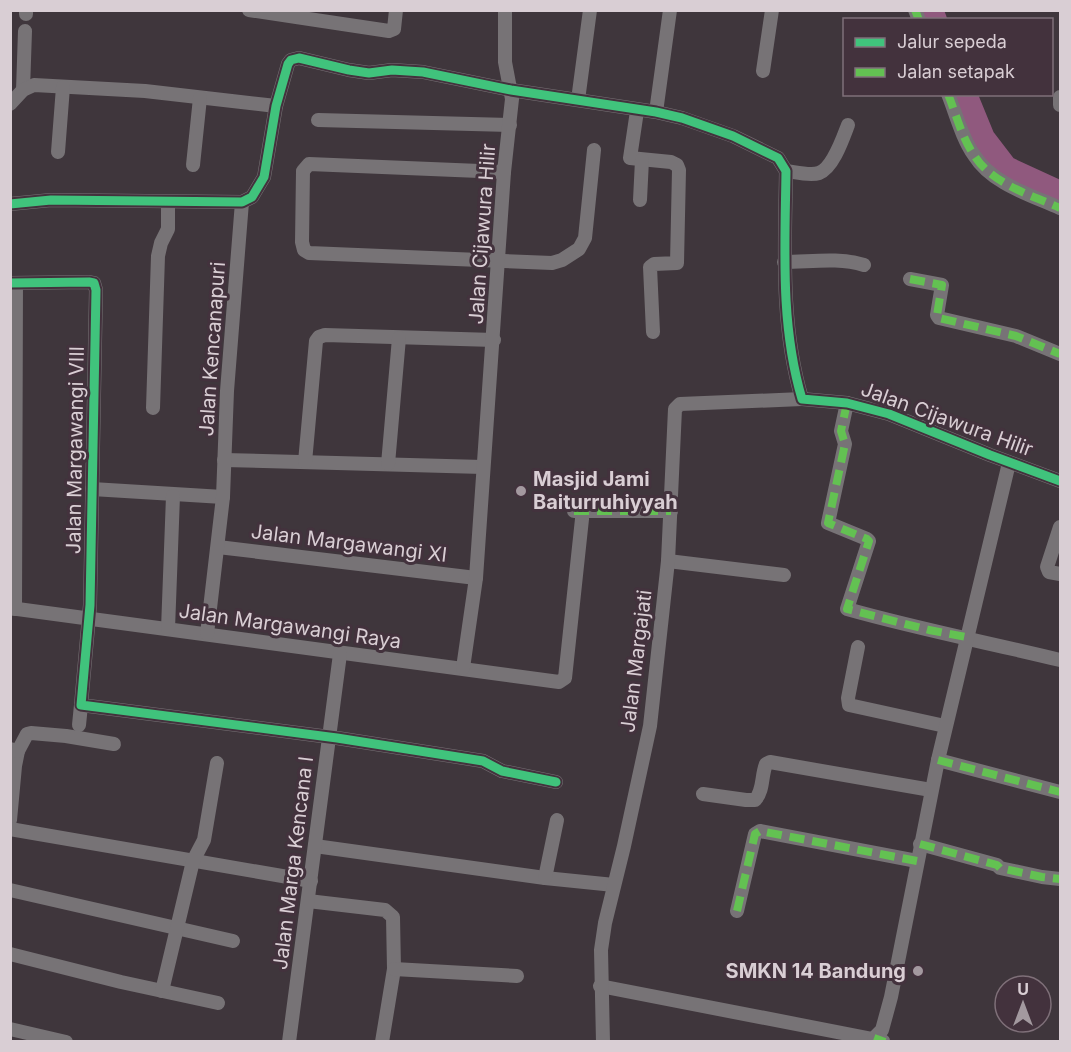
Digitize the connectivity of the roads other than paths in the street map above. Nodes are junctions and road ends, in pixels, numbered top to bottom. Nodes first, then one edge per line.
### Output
1 (249, 10) edge
2 (396, 10) edge
3 (505, 10) edge
4 (590, 10) edge
5 (670, 10) edge
6 (772, 10) edge
7 (26, 31) dead end
8 (763, 70) dead end
9 (63, 87) junction
10 (23, 90) junction
11 (511, 90) junction
12 (949, 96) edge
13 (200, 98) junction
14 (1060, 98) edge
15 (578, 100) junction
16 (10, 104) edge
17 (1060, 105) edge
18 (276, 106) junction
19 (637, 111) junction
20 (656, 112) junction
21 (318, 120) dead end
22 (510, 125) junction
23 (848, 125) dead end
24 (594, 150) dead end
25 (58, 152) dead end
26 (642, 160) junction
27 (193, 165) dead end
28 (786, 171) junction
29 (504, 172) junction
30 (640, 200) dead end
31 (168, 201) junction
32 (242, 202) junction
33 (10, 204) edge
34 (1060, 208) edge
35 (497, 261) junction
36 (784, 262) junction
37 (864, 265) dead end
38 (910, 279) dead end
39 (14, 283) edge
40 (653, 333) dead end
41 (399, 338) junction
42 (494, 340) junction
43 (1060, 354) edge
44 (13, 360) edge
45 (802, 399) junction
46 (847, 404) junction
47 (153, 408) dead end
48 (13, 442) edge
49 (224, 460) junction
50 (305, 462) junction
51 (1009, 463) junction
52 (388, 464) junction
53 (483, 467) junction
54 (1060, 481) edge
55 (92, 489) junction
56 (173, 496) junction
57 (223, 497) junction
58 (671, 511) junction
59 (13, 512) edge
60 (1060, 527) edge
61 (218, 547) junction
62 (668, 561) junction
63 (1060, 574) edge
64 (784, 575) dead end
65 (476, 578) junction
66 (13, 608) edge
67 (89, 619) junction
68 (168, 629) junction
69 (207, 634) junction
70 (966, 637) junction
71 (858, 647) dead end
72 (340, 654) junction
73 (1060, 660) edge
74 (463, 668) junction
75 (82, 702) junction
76 (79, 724) dead end
77 (945, 726) junction
78 (328, 737) junction
79 (114, 744) dead end
80 (14, 750) edge
81 (938, 759) junction
82 (217, 763) dead end
83 (556, 782) dead end
84 (931, 790) junction
85 (1060, 792) edge
86 (702, 794) dead end
87 (557, 819) dead end
88 (10, 820) edge
89 (10, 829) edge
90 (920, 844) junction
91 (315, 846) junction
92 (193, 861) junction
93 (917, 861) junction
94 (545, 878) junction
95 (1060, 879) edge
96 (311, 882) junction
97 (614, 885) junction
98 (10, 890) edge
99 (308, 902) junction
100 (737, 911) dead end
101 (178, 928) junction
102 (233, 941) dead end
103 (10, 954) edge
104 (393, 969) junction
105 (517, 976) dead end
106 (600, 986) junction
107 (162, 991) junction
108 (218, 1003) dead end
109 (10, 1029) edge
110 (816, 1035) edge
111 (880, 1040) edge
112 (65, 1041) edge
113 (289, 1041) edge
114 (382, 1041) edge
115 (603, 1041) edge

1 - 2 street
3 - 11 street, Jalan Cijawura Hilir
4 - 15 street
5 - 20 street
6 - 8 street
7 - 10 street
9 - 10 street
9 - 13 street
9 - 25 street
10 - 16 street
11 - 15 street
11 - 18 street
11 - 22 street, Jalan Cijawura Hilir
12 - 34 street
13 - 18 street
13 - 27 street
14 - 17 street
15 - 19 street
18 - 32 street
19 - 20 street
19 - 26 street
20 - 28 street
21 - 22 street
22 - 29 street, Jalan Cijawura Hilir
23 - 28 street
24 - 35 street
26 - 30 street
26 - 40 street
28 - 36 street
29 - 35 street, Jalan Cijawura Hilir
29 - 35 street
31 - 32 street
31 - 33 street
31 - 47 street
32 - 49 street, Jalan Kencanapuri
35 - 42 street, Jalan Cijawura Hilir
36 - 37 street
36 - 45 street
38 - 43 street
39 - 44 street
39 - 55 street, Jalan Margawangi VIII
41 - 42 street
41 - 50 street
41 - 52 street
42 - 53 street, Jalan Cijawura Hilir
44 - 48 street
45 - 46 street, Jalan Cijawura Hilir
45 - 58 street, Jalan Margajati
46 - 51 street, Jalan Cijawura Hilir
46 - 70 street
48 - 59 street
49 - 50 street
49 - 57 street, Jalan Kencanapuri
50 - 52 street
51 - 54 street, Jalan Cijawura Hilir
51 - 70 street
52 - 53 street
53 - 65 street, Jalan Cijawura Hilir
55 - 56 street
55 - 67 street, Jalan Margawangi VIII
56 - 57 street
56 - 68 street
57 - 61 street, Jalan Kencanapuri
58 - 62 street, Jalan Margajati
58 - 74 street, Jalan Margawangi Raya
59 - 66 street
60 - 63 street
61 - 65 street, Jalan Margawangi XI
61 - 69 street, Jalan Kencanapuri
62 - 64 street
62 - 97 street, Jalan Margajati
65 - 74 street, Jalan Cijawura Hilir
66 - 67 street, Jalan Margawangi Raya
67 - 68 street, Jalan Margawangi Raya
67 - 75 street, Jalan Margawangi VIII
68 - 69 street, Jalan Margawangi Raya
69 - 72 street, Jalan Margawangi Raya
70 - 73 street
70 - 77 street
71 - 77 street
72 - 74 street, Jalan Margawangi Raya
72 - 78 street, Jalan Marga Kencana I
75 - 76 street, Jalan Margawangi VIII
75 - 78 street
77 - 81 street
78 - 83 street
78 - 91 street, Jalan Marga Kencana I
79 - 80 street
80 - 88 street
81 - 84 street
81 - 85 street
82 - 92 street
84 - 86 street
84 - 90 street
87 - 94 street
89 - 92 street
90 - 93 street
90 - 95 street
91 - 94 street
91 - 96 street, Jalan Marga Kencana I
92 - 96 street
92 - 101 street
93 - 100 street
93 - 111 street
94 - 97 street
96 - 99 street, Jalan Marga Kencana I
97 - 106 street, Jalan Margajati
98 - 101 street
99 - 104 street
99 - 113 street, Jalan Marga Kencana I
101 - 102 street
101 - 107 street
103 - 107 street
104 - 105 street
104 - 114 street
106 - 110 street
106 - 115 street, Jalan Margajati
107 - 108 street
109 - 112 street
110 - 111 street

